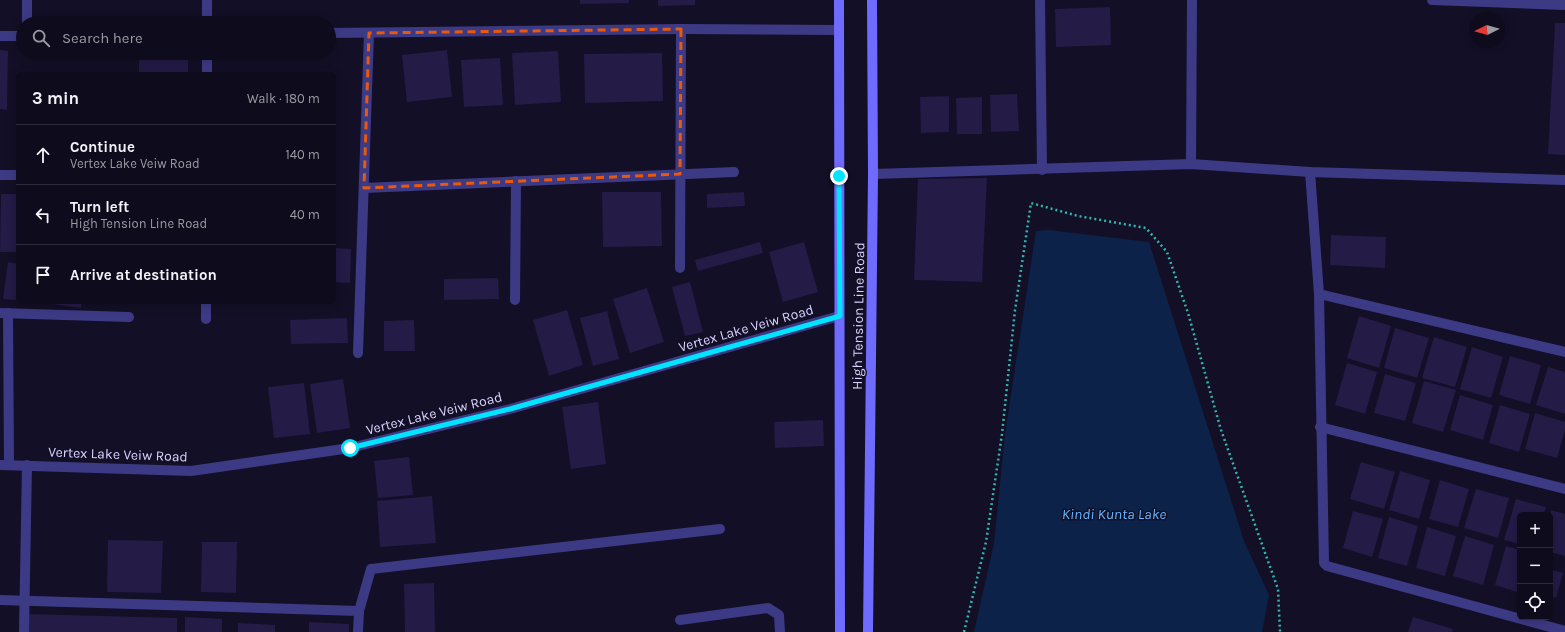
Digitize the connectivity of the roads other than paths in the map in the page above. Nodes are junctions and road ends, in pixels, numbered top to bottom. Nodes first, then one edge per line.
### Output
1 (27, 0) edge
2 (207, 0) edge
3 (838, 0) edge
4 (872, 0) edge
5 (1040, 0) edge
6 (1192, 0) edge
7 (1432, 0) edge
8 (1551, 2) edge
9 (1565, 5) edge
10 (27, 16) edge
11 (207, 16) edge
12 (681, 29) junction
13 (838, 30) junction
14 (369, 32) junction
15 (336, 33) edge
16 (0, 36) edge
17 (16, 36) edge
18 (207, 60) edge
19 (207, 72) edge
20 (1191, 164) junction
21 (1042, 170) junction
22 (734, 172) dead end
23 (1310, 172) junction
24 (680, 174) junction
25 (873, 174) junction
26 (0, 175) edge
27 (16, 175) edge
28 (1565, 180) edge
29 (516, 181) junction
30 (364, 188) junction
31 (680, 268) dead end
32 (1319, 294) junction
33 (515, 300) dead end
34 (206, 304) edge
35 (4, 313) edge
36 (840, 316) junction
37 (129, 317) dead end
38 (206, 319) dead end
39 (1565, 352) edge
40 (358, 353) dead end
41 (1320, 427) junction
42 (4, 465) edge
43 (27, 465) junction
44 (1565, 490) edge
45 (720, 529) dead end
46 (0, 600) edge
47 (26, 601) junction
48 (359, 611) junction
49 (680, 620) dead end
50 (24, 632) edge
51 (358, 632) edge
52 (780, 632) edge
53 (840, 632) edge
54 (868, 632) edge
55 (1565, 632) edge

1 - 10 street
2 - 11 street
3 - 13 main road, High Tension Line Road
4 - 25 main road, High Tension Line Road
5 - 21 street
6 - 20 street
7 - 8 street
8 - 9 street
12 - 13 street
12 - 14 street
12 - 24 street
13 - 36 main road, High Tension Line Road
14 - 15 street
14 - 30 street
16 - 17 street
18 - 19 street
20 - 21 street
20 - 23 street
21 - 25 street
22 - 24 street
23 - 28 street
23 - 32 street
24 - 29 street
24 - 31 street
25 - 54 main road, High Tension Line Road
26 - 27 street
29 - 30 street
29 - 33 street
30 - 40 street
32 - 39 street
32 - 41 street
34 - 38 street
35 - 37 street
35 - 42 street
36 - 43 street, Vertex Lake Veiw Road
36 - 53 main road, High Tension Line Road
41 - 44 street
41 - 55 street
42 - 43 street, Vertex Lake Veiw Road
43 - 47 street
45 - 48 street
46 - 47 street
47 - 48 street
47 - 50 street
48 - 51 street
49 - 52 street

